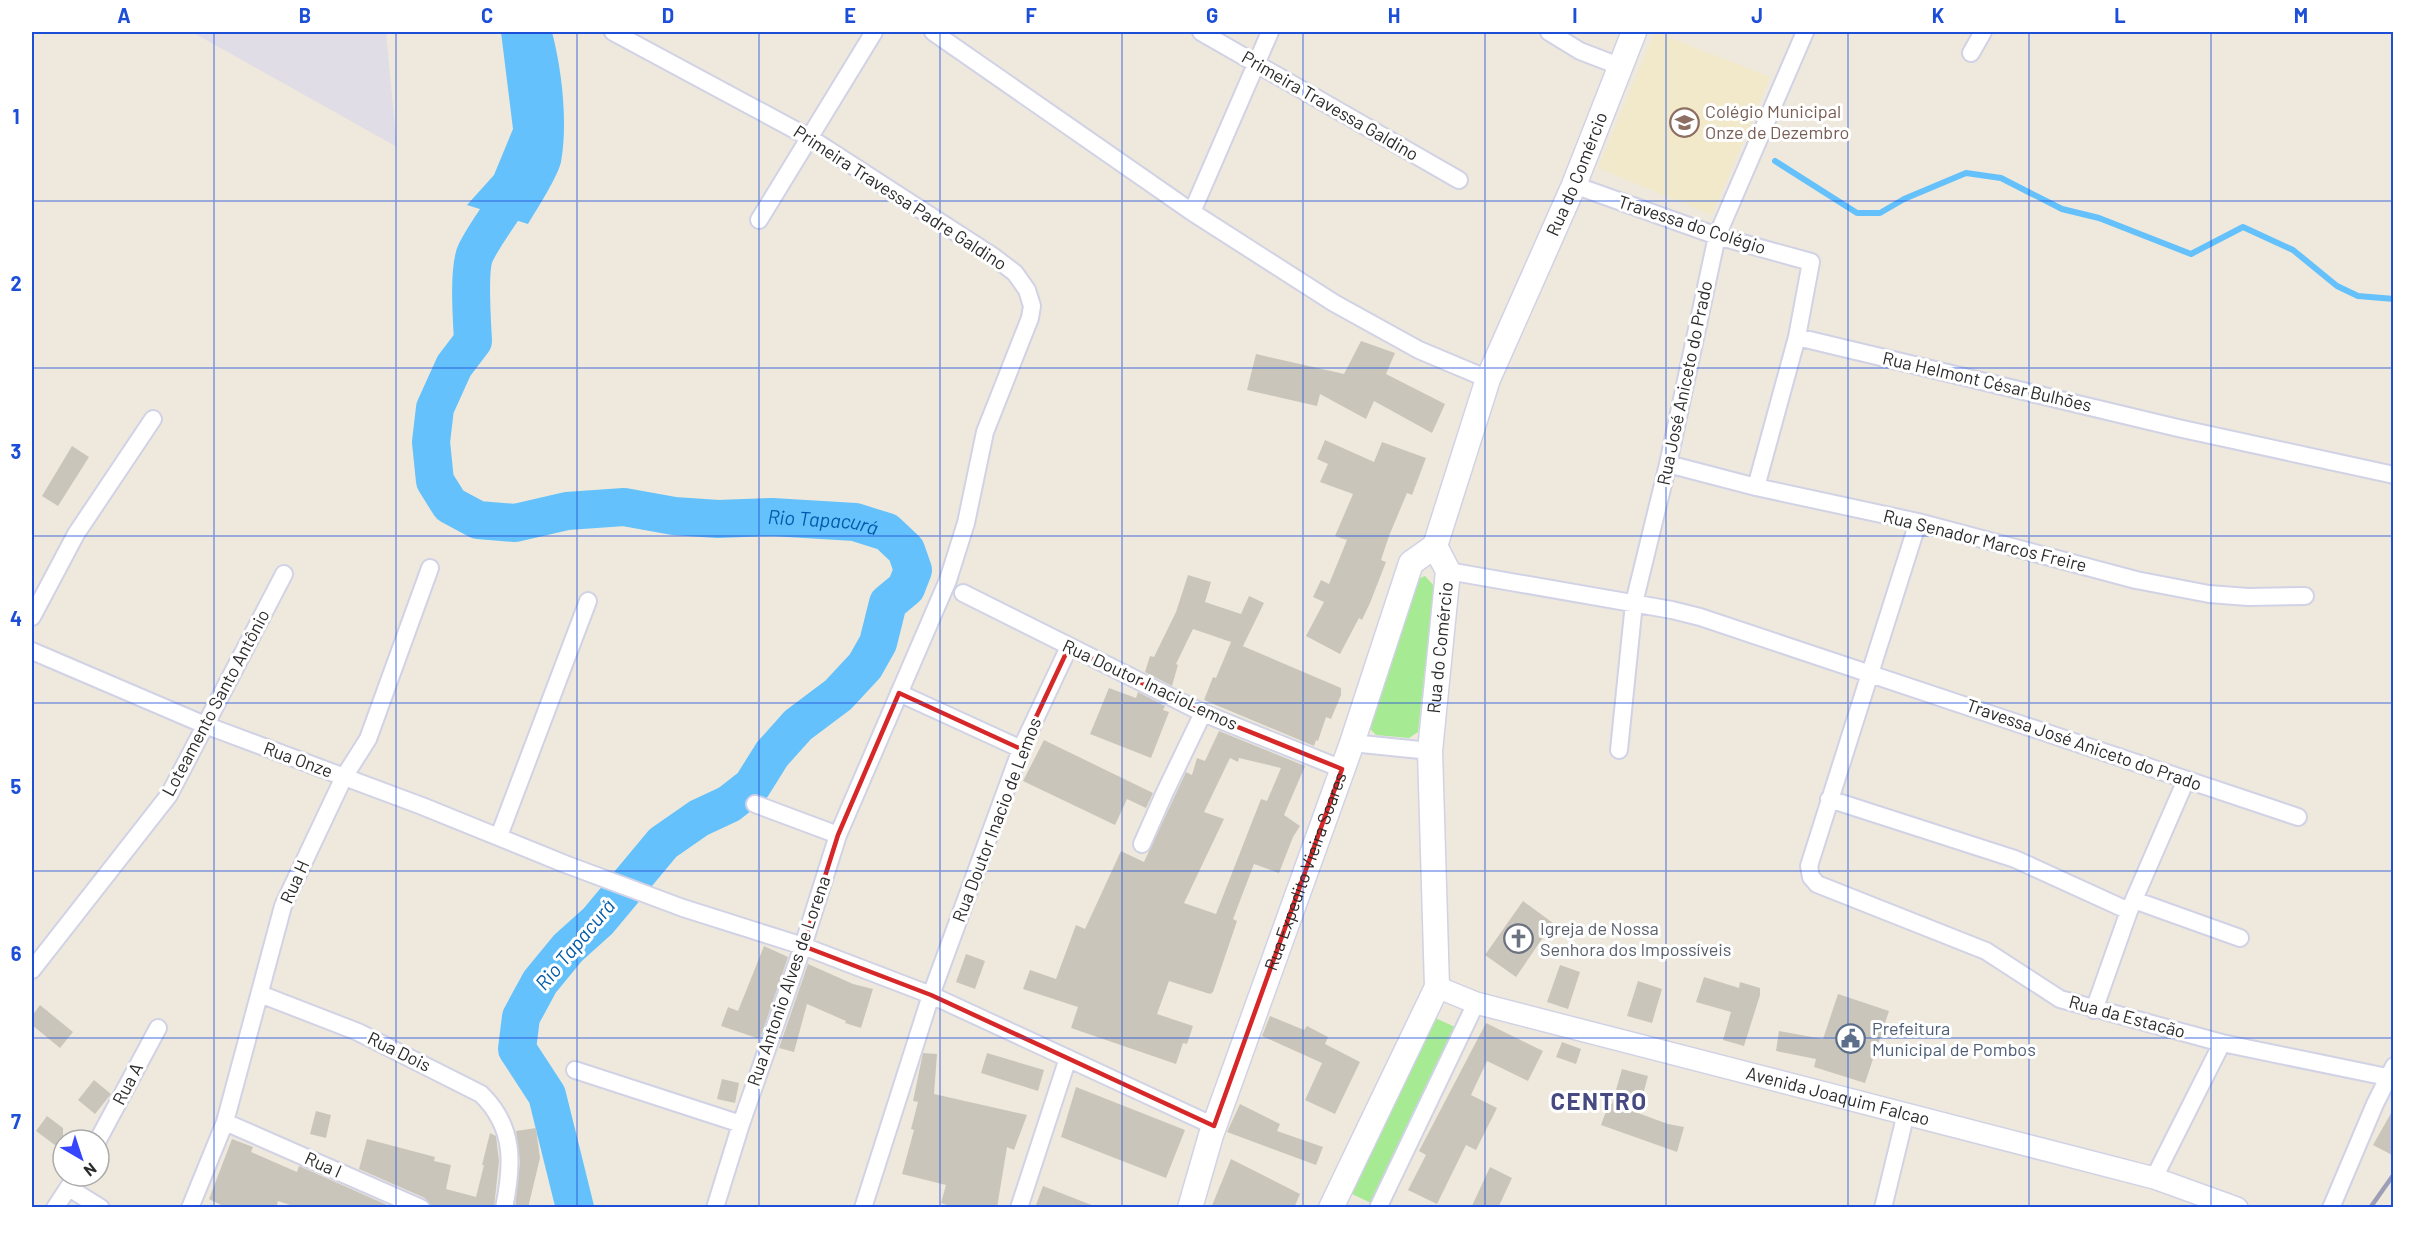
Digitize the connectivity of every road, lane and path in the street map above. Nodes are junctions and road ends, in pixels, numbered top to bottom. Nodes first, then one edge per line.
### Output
1 (613, 32) edge
2 (874, 32) edge
3 (933, 32) edge
4 (1201, 32) edge
5 (1270, 32) edge
6 (1549, 32) edge
7 (1634, 32) edge
8 (1805, 32) edge
9 (1983, 32) edge
10 (1971, 53) dead end
11 (1256, 63) junction
12 (1619, 66) junction
13 (810, 138) junction
14 (1459, 180) dead end
15 (1574, 185) junction
16 (1192, 212) junction
17 (759, 220) dead end
18 (1717, 236) junction
19 (1797, 337) junction
20 (1488, 379) junction
21 (153, 419) dead end
22 (1668, 464) junction
23 (2394, 476) edge
24 (1756, 487) junction
25 (1918, 522) junction
26 (1435, 546) junction
27 (430, 568) dead end
28 (1448, 571) junction
29 (284, 574) dead end
30 (963, 593) dead end
31 (2305, 597) dead end
32 (588, 601) dead end
33 (1634, 603) junction
34 (32, 617) edge
35 (1069, 647) junction
36 (32, 651) edge
37 (1870, 673) junction
38 (898, 693) junction
39 (1203, 714) junction
40 (205, 725) junction
41 (1352, 743) junction
42 (1022, 749) junction
43 (1619, 750) dead end
44 (1430, 751) junction
45 (872, 759) joint
46 (1342, 769) junction
47 (344, 777) junction
48 (2186, 780) junction
49 (1829, 799) junction
50 (754, 804) dead end
51 (2298, 817) dead end
52 (838, 835) junction
53 (499, 836) junction
54 (1142, 844) dead end
55 (2132, 905) junction
56 (2240, 938) dead end
57 (803, 946) junction
58 (32, 970) edge
59 (1437, 987) junction
60 (260, 994) junction
61 (931, 995) junction
62 (1476, 1004) junction
63 (2094, 1010) junction
64 (158, 1028) dead end
65 (2223, 1043) junction
66 (1068, 1058) junction
67 (575, 1070) dead end
68 (2390, 1071) edge
69 (1906, 1113) junction
70 (225, 1122) junction
71 (741, 1124) junction
72 (1214, 1126) junction
73 (104, 1128) edge
74 (2154, 1178) junction
75 (68, 1188) edge
76 (79, 1188) edge
77 (55, 1208) edge
78 (101, 1208) edge
79 (190, 1208) edge
80 (421, 1208) edge
81 (504, 1208) edge
82 (715, 1208) edge
83 (863, 1208) edge
84 (1019, 1208) edge
85 (1190, 1208) edge
86 (1331, 1208) edge
87 (1378, 1208) edge
88 (1883, 1208) edge
89 (2237, 1208) edge
90 (2331, 1208) edge

1 - 13 street, Primeira Travessa Padre Galdino
2 - 13 street
3 - 16 street
4 - 11 street, Primeira Travessa Galdino
5 - 11 street
6 - 12 street
7 - 12 main road, Rua do Comércio
8 - 18 street, Rua José Aniceto do Prado
9 - 10 street
11 - 14 street, Primeira Travessa Galdino
11 - 16 street
12 - 15 main road, Rua do Comércio
13 - 17 street
13 - 38 street, Primeira Travessa Padre Galdino
15 - 18 street, Travessa do Colégio
15 - 20 main road, Rua do Comércio
16 - 20 street
18 - 19 street, Travessa do Colégio
18 - 22 street, Rua José Aniceto do Prado
19 - 23 street, Rua Helmont César Bulhões
19 - 24 street
20 - 26 main road, Rua do Comércio
21 - 34 street
22 - 24 street, Rua Senador Marcos Freire
22 - 33 street, Rua José Aniceto do Prado
24 - 25 street, Rua Senador Marcos Freire
25 - 31 street, Rua Senador Marcos Freire
25 - 37 street
26 - 28 main road, Rua do Comércio
26 - 41 main road, Rua Expedito Vieira Soares
27 - 47 street, Rua H
28 - 33 street, Travessa José Aniceto do Prado
28 - 44 main road, Rua do Comércio
29 - 40 street, Loteamento Santo Antônio
30 - 35 street, Rua Doutor InacioLemos
32 - 53 street
33 - 37 street, Travessa José Aniceto do Prado
33 - 43 street, Rua José Aniceto do Prado
35 - 39 street, Rua Doutor InacioLemos
35 - 42 street, Rua Doutor Inacio de Lemos
36 - 40 street, Rua Onze
37 - 48 street, Travessa José Aniceto do Prado
37 - 49 street
38 - 42 street
38 - 45 street, Primeira Travessa Padre Galdino
39 - 46 street, Rua Doutor InacioLemos
39 - 54 street
40 - 47 street, Rua Onze
40 - 58 street, Loteamento Santo Antônio
41 - 44 street
41 - 46 main road, Rua Expedito Vieira Soares
42 - 61 street, Rua Doutor Inacio de Lemos
44 - 59 main road, Rua do Comércio
45 - 52 street, Rua Antonio Alves de Lorena
46 - 72 main road, Rua Expedito Vieira Soares
47 - 53 street, Rua Onze
47 - 60 street, Rua H
48 - 51 street, Travessa José Aniceto do Prado
48 - 55 street
49 - 55 street
49 - 63 street, Rua da Estacão
50 - 52 street
52 - 57 street, Rua Antonio Alves de Lorena
53 - 57 street, Rua Onze
55 - 56 street
55 - 63 street
57 - 61 street
57 - 71 street, Rua Antonio Alves de Lorena
59 - 62 street, Avenida Joaquim Falcao
59 - 86 main road, Rua do Comércio
60 - 70 street, Rua H
60 - 81 street, Rua Dois
61 - 66 street
61 - 83 street, Rua Doutor Inacio de Lemos
62 - 69 street, Avenida Joaquim Falcao
62 - 87 street
63 - 65 street, Rua da Estacão
64 - 73 street, Rua A
65 - 68 street, Rua da Estacão
65 - 74 street
66 - 72 street
66 - 84 street
67 - 71 street
68 - 90 street
69 - 74 street, Avenida Joaquim Falcao
69 - 88 street
70 - 79 street, Rua H
70 - 80 street, Rua I
71 - 82 street, Rua Antonio Alves de Lorena
72 - 85 main road, Rua Expedito Vieira Soares
74 - 89 street, Avenida Joaquim Falcao
75 - 77 street
76 - 78 street

